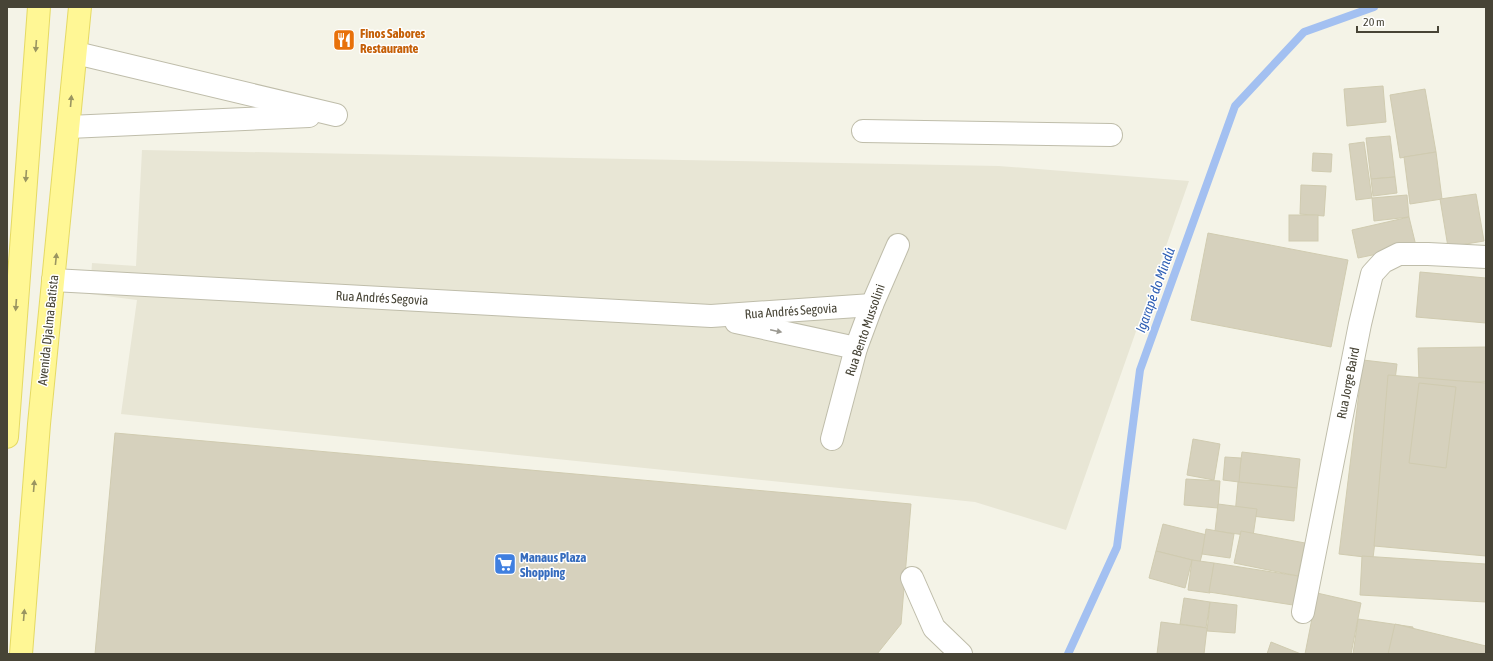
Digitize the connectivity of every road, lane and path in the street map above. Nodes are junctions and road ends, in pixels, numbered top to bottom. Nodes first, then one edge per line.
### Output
1 (39, 7) edge
2 (80, 7) edge
3 (76, 53) junction
4 (69, 127) junction
5 (864, 131) dead end
6 (1111, 135) dead end
7 (898, 245) dead end
8 (1486, 257) edge
9 (13, 261) edge
10 (54, 280) junction
11 (872, 305) junction
12 (711, 316) junction
13 (856, 348) junction
14 (7, 437) edge
15 (832, 439) dead end
16 (912, 578) dead end
17 (1303, 612) dead end
18 (957, 653) edge
19 (21, 654) edge

1 -> 9 main road
2 - 3 main road, Avenida Djalma Batista
4 -> 3 main road, Avenida Djalma Batista
3 - 4 street
10 -> 4 main road, Avenida Djalma Batista
5 - 6 street
7 - 11 street, Rua Bento Mussolini
8 - 17 street, Rua Jorge Baird
9 -> 14 main road
10 - 12 street, Rua Andrés Segovia
19 -> 10 main road, Avenida Djalma Batista
11 - 12 street, Rua Andrés Segovia
11 - 13 street, Rua Bento Mussolini
12 -> 13 street, Rua Andrés Segovia
13 - 15 street, Rua Bento Mussolini
16 - 18 street

